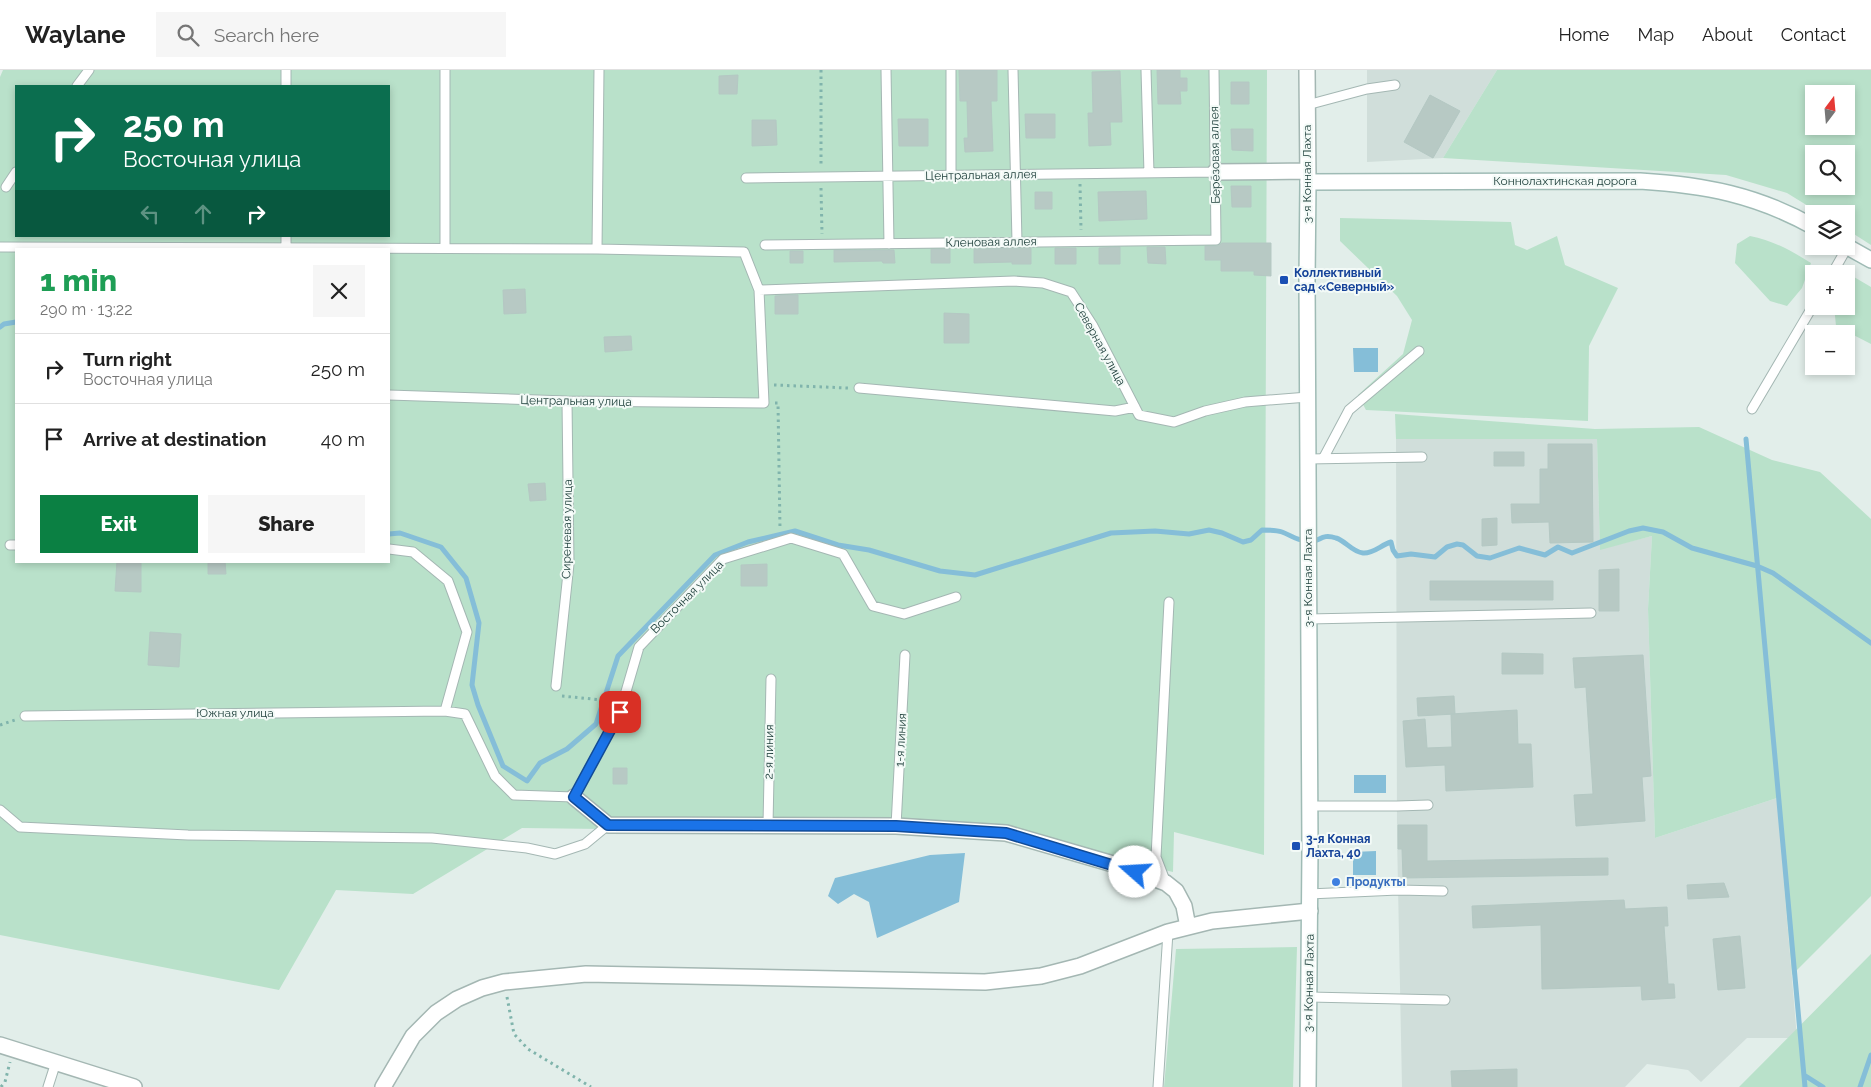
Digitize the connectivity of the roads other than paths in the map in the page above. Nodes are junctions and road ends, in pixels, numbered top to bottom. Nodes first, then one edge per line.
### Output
1 (89, 70) edge
2 (286, 70) edge
3 (445, 70) edge
4 (599, 70) edge
5 (886, 70) edge
6 (950, 70) edge
7 (1013, 70) edge
8 (1146, 70) edge
9 (1214, 70) edge
10 (1306, 70) edge
11 (78, 85) edge
12 (286, 85) edge
13 (1395, 85) dead end
14 (1307, 106) junction
15 (1215, 172) junction
16 (1149, 173) junction
17 (15, 174) edge
18 (1015, 174) junction
19 (888, 176) junction
20 (952, 176) junction
21 (1308, 177) junction
22 (746, 178) dead end
23 (6, 187) dead end
24 (1805, 223) edge
25 (1216, 240) joint
26 (1016, 242) junction
27 (888, 244) junction
28 (765, 245) dead end
29 (0, 247) edge
30 (286, 248) edge
31 (445, 248) junction
32 (597, 249) junction
33 (1855, 251) edge
34 (1871, 260) edge
35 (759, 290) junction
36 (1808, 315) edge
37 (1419, 351) dead end
38 (859, 388) road end
39 (390, 394) edge
40 (1308, 397) junction
41 (567, 401) junction
42 (1135, 407) junction
43 (1752, 409) dead end
44 (1324, 457) junction
45 (1422, 457) dead end
46 (1308, 459) junction
47 (390, 549) edge
48 (956, 597) dead end
49 (1169, 602) dead end
50 (1590, 613) dead end
51 (1308, 619) junction
52 (905, 655) dead end
53 (771, 678) dead end
54 (556, 686) road end
55 (445, 711) junction
56 (25, 716) dead end
57 (574, 797) junction
58 (1428, 805) dead end
59 (1309, 806) junction
60 (0, 810) edge
61 (608, 825) junction
62 (768, 825) junction
63 (896, 826) junction
64 (1166, 883) junction
65 (1443, 891) dead end
66 (1310, 894) junction
67 (1310, 911) junction
68 (1188, 927) junction
69 (1168, 932) junction
70 (1309, 997) junction
71 (1445, 1000) dead end
72 (7, 1047) edge
73 (56, 1062) junction
74 (48, 1087) edge
75 (134, 1087) edge
76 (382, 1087) edge
77 (1158, 1087) edge
78 (1308, 1087) edge

1 - 11 lane
2 - 12 lane
3 - 31 lane
4 - 32 lane
5 - 19 lane
6 - 20 lane
7 - 18 lane
8 - 16 lane
9 - 15 lane, Берёзовая аллея
10 - 14 street, 3-я Конная Лахта
13 - 14 lane
14 - 21 street, 3-я Конная Лахта
15 - 16 lane, Центральная аллея
15 - 21 street, Коннолахтинская дорога
15 - 25 lane, Берёзовая аллея
16 - 18 lane, Центральная аллея
17 - 23 lane
18 - 20 lane, Центральная аллея
18 - 26 lane
19 - 20 lane, Центральная аллея
19 - 22 lane, Центральная аллея
19 - 27 lane
21 - 24 street, Коннолахтинская дорога
21 - 40 street, 3-я Конная Лахта
25 - 26 lane, Кленовая аллея
26 - 27 lane, Кленовая аллея
27 - 28 lane, Кленовая аллея
29 - 30 lane
30 - 31 lane
31 - 32 lane
32 - 35 lane
33 - 34 street
35 - 41 lane, Центральная улица
35 - 42 lane, Северная улица
36 - 43 lane
37 - 44 lane
38 - 42 lane
39 - 41 lane, Центральная улица
40 - 42 lane
40 - 46 street, 3-я Конная Лахта
41 - 54 lane, Сиреневая улица
44 - 45 lane
44 - 46 lane
46 - 51 street, 3-я Конная Лахта
47 - 55 lane
48 - 57 lane, Восточная улица
49 - 64 lane
50 - 51 lane
51 - 59 street, 3-я Конная Лахта
52 - 63 lane, 1-я линия
53 - 62 lane, 2-я линия
55 - 56 lane, Южная улица
55 - 57 lane, Южная улица
57 - 61 street
58 - 59 lane
59 - 66 street, 3-я Конная Лахта
60 - 61 lane
61 - 62 street
62 - 63 street
63 - 64 street
64 - 68 street
65 - 66 lane
66 - 67 street, 3-я Конная Лахта
67 - 68 street
67 - 70 street, 3-я Конная Лахта
68 - 69 street
69 - 76 street
69 - 77 lane
70 - 71 lane
70 - 78 street, 3-я Конная Лахта
72 - 73 street
73 - 74 lane
73 - 75 street

